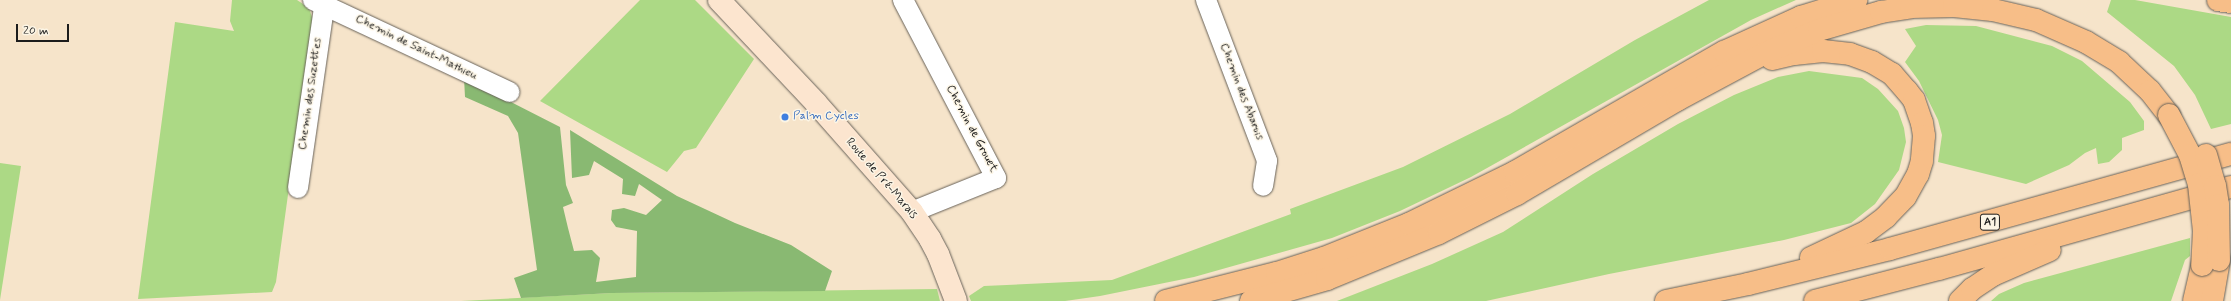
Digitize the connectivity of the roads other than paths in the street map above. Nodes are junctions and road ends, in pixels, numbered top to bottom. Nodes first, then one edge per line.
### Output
1 (719, 0) edge
2 (903, 0) edge
3 (1206, 0) edge
4 (1856, 0) edge
5 (2020, 0) edge
6 (2218, 0) edge
7 (321, 1) edge
8 (2231, 2) edge
9 (1729, 72) junction
10 (509, 92) dead end
11 (2177, 114) junction
12 (2231, 154) edge
13 (1263, 186) dead end
14 (2231, 187) edge
15 (298, 188) dead end
16 (912, 212) junction
17 (2123, 218) junction
18 (2211, 263) junction
19 (1748, 284) junction
20 (953, 293) edge
21 (1166, 301) edge
22 (1251, 301) edge
23 (1666, 301) edge
24 (1815, 301) edge
25 (1960, 301) edge
26 (2194, 301) edge
27 (2212, 301) edge

1 - 16 street, Route de Pré-Marais
2 - 16 street, Chemin de Grouet
3 - 13 street, Chemin des Abarois
4 - 21 highway
5 - 11 highway
6 - 8 highway
7 - 10 street, Chemin de Saint-Mathieu
7 - 15 street, Chemin des Suzettes
9 - 11 highway
9 - 19 highway
9 - 22 highway
11 - 18 highway, bridge
12 - 19 highway, A1
14 - 17 highway
16 - 20 street, Route de Pré-Marais
17 - 24 highway
17 - 25 highway
18 - 26 highway
18 - 27 highway
19 - 23 highway, A1

